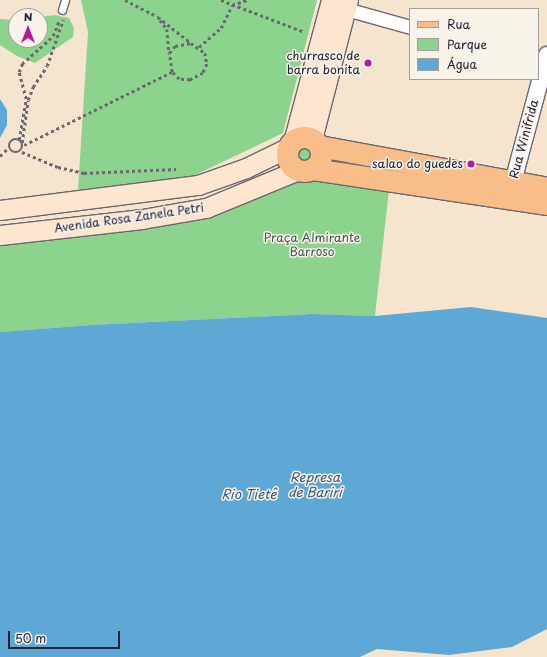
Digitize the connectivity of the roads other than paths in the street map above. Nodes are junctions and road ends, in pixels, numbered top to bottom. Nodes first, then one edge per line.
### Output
1 (65, 0) edge
2 (342, 3) edge
3 (62, 10) road end
4 (409, 27) edge
5 (543, 61) edge
6 (539, 77) edge
7 (538, 80) edge
8 (303, 144) junction
9 (305, 169) junction
10 (547, 188) edge
11 (510, 191) junction
12 (547, 204) edge
13 (0, 210) edge
14 (0, 235) edge

1 - 3 lane
2 - 4 street
2 - 8 main road
2 - 8 main road
5 - 6 street, Rua Winifrida
7 - 11 street, Rua Winifrida
8 - 9 main road
8 - 9 main road
8 - 11 main road
8 - 13 main road, Avenida Rosa Zanela Petri
9 - 11 main road
9 - 14 main road, Avenida Rosa Zanela Petri
10 - 11 main road
11 - 12 main road

